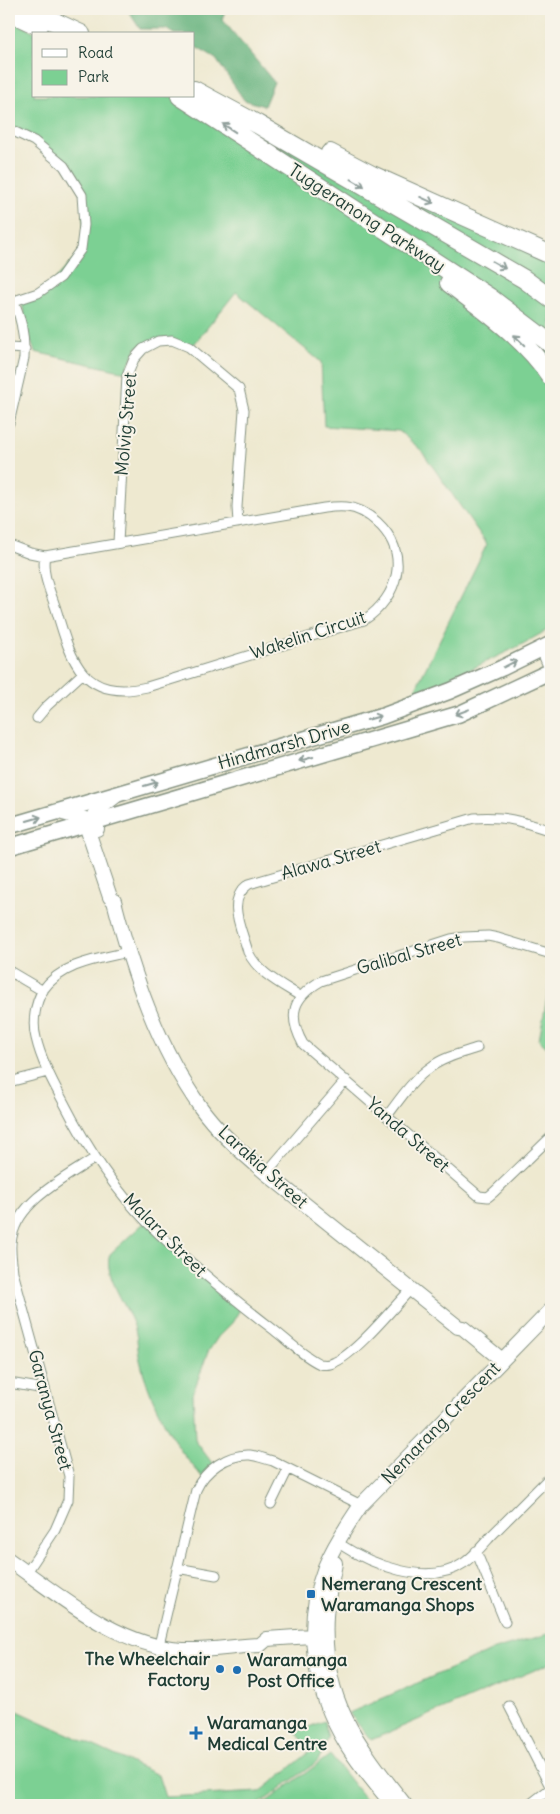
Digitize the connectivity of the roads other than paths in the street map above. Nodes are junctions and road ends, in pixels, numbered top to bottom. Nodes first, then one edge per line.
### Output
1 (27, 9) edge
2 (9, 12) edge
3 (51, 32) edge
4 (77, 32) edge
5 (195, 90) edge
6 (195, 91) edge
7 (183, 98) edge
8 (9, 129) edge
9 (270, 155) junction
10 (551, 255) edge
11 (11, 297) edge
12 (551, 299) edge
13 (551, 344) edge
14 (9, 348) edge
15 (25, 349) junction
16 (551, 377) edge
17 (9, 423) edge
18 (238, 523) junction
19 (118, 543) junction
20 (9, 544) edge
21 (45, 556) junction
22 (547, 646) edge
23 (551, 667) edge
24 (551, 671) edge
25 (82, 674) junction
26 (37, 718) dead end
27 (118, 794) junction
28 (59, 812) junction
29 (90, 823) junction
30 (9, 826) edge
31 (551, 831) edge
32 (9, 847) edge
33 (128, 952) junction
34 (551, 954) edge
35 (9, 970) edge
36 (43, 991) junction
37 (300, 996) junction
38 (478, 1048) dead end
39 (48, 1072) junction
40 (346, 1080) junction
41 (9, 1082) edge
42 (387, 1116) junction
43 (551, 1137) edge
44 (95, 1158) junction
45 (266, 1173) junction
46 (10, 1234) edge
47 (410, 1290) junction
48 (551, 1310) edge
49 (499, 1363) junction
50 (9, 1383) edge
51 (45, 1389) junction
52 (288, 1469) junction
53 (551, 1477) edge
54 (270, 1504) dead end
55 (361, 1505) junction
56 (338, 1543) junction
57 (476, 1551) junction
58 (9, 1560) edge
59 (177, 1568) junction
60 (27, 1572) junction
61 (216, 1576) dead end
62 (505, 1622) dead end
63 (319, 1640) junction
64 (159, 1645) junction
65 (509, 1706) dead end
66 (357, 1750) junction
67 (551, 1788) edge
68 (393, 1805) edge
69 (406, 1805) edge
70 (529, 1805) edge

1 - 4 highway
2 - 3 highway
5 -> 10 highway
6 -> 12 highway, Tuggeranong Parkway
9 -> 7 highway, Tuggeranong Parkway
8 - 11 street
9 - 13 highway, Tuggeranong Parkway
16 -> 9 highway
11 - 15 street
14 - 15 street
15 - 17 street
18 - 19 street, Wakelin Circuit
18 - 19 street, Molvig Street
18 - 25 street, Wakelin Circuit
19 - 21 street, Wakelin Circuit
20 - 21 street, Wakelin Circuit
21 - 25 street, Wakelin Circuit
22 - 23 street
27 -> 22 main road, Hindmarsh Drive
24 -> 29 main road, Hindmarsh Drive
25 - 26 street
27 - 28 main road, Hindmarsh Drive
27 - 29 street
28 - 29 street
30 -> 28 main road, Hindmarsh Drive
29 - 32 main road, Hindmarsh Drive
29 - 33 street, Larakia Street
31 - 37 street, Alawa Street
33 - 36 street, Malara Street
33 - 45 street, Larakia Street
34 - 37 street, Galibal Street
35 - 36 street
36 - 39 street, Malara Street
37 - 40 street, Yanda Street
38 - 42 street
39 - 41 street
39 - 44 street, Malara Street
40 - 42 street, Yanda Street
40 - 45 street
42 - 43 street, Yanda Street
44 - 46 street, Garanya Street
44 - 47 street, Malara Street
45 - 47 street, Larakia Street
46 - 51 street, Garanya Street
47 - 49 street, Larakia Street
48 - 49 street, Nemarang Crescent
49 - 55 street, Nemarang Crescent
50 - 51 street
51 - 60 street, Garanya Street
52 - 54 street
52 - 55 street
52 - 59 street
53 - 57 street
55 - 56 street, Nemarang Crescent
56 - 57 street
56 - 63 street, Nemarang Crescent
57 - 62 street
58 - 60 street
59 - 61 street
59 - 64 street
60 - 64 street
63 - 64 street
63 - 66 street, Nemarang Crescent
65 - 67 street
66 - 68 street, Nemarang Crescent
66 - 69 street, Nemarang Crescent
67 - 70 street

